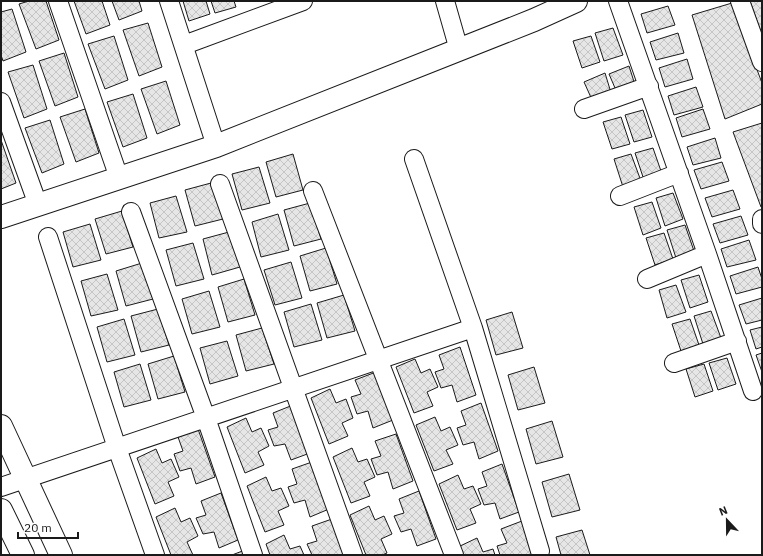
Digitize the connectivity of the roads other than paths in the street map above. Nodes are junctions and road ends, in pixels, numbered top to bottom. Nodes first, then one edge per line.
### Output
1 (58, 1) edge
2 (169, 1) edge
3 (303, 1) edge
4 (445, 1) edge
5 (576, 1) edge
6 (618, 1) edge
7 (740, 1) edge
8 (548, 7) edge
9 (184, 45) junction
10 (459, 50) junction
11 (761, 55) edge
12 (649, 86) junction
13 (1, 102) edge
14 (584, 109) dead end
15 (216, 146) junction
16 (414, 159) dead end
17 (679, 173) junction
18 (119, 178) junction
19 (220, 184) dead end
20 (314, 191) dead end
21 (620, 196) dead end
22 (38, 205) junction
23 (131, 212) dead end
24 (1, 217) edge
25 (762, 220) edge
26 (762, 224) edge
27 (48, 237) dead end
28 (707, 254) junction
29 (647, 279) dead end
30 (472, 328) junction
31 (737, 341) junction
32 (378, 360) junction
33 (674, 363) dead end
34 (294, 388) junction
35 (753, 391) dead end
36 (206, 418) junction
37 (1, 426) edge
38 (117, 448) junction
39 (25, 479) junction
40 (1, 487) edge
41 (1, 510) edge
42 (540, 551) dead end
43 (23, 555) edge
44 (61, 555) edge
45 (155, 555) edge
46 (253, 555) edge
47 (353, 555) edge
48 (454, 555) edge

1 - 18 street
2 - 9 street
3 - 9 street
4 - 10 street
5 - 8 street
6 - 12 street
7 - 11 street
8 - 10 street
9 - 15 street
10 - 15 street
12 - 14 street
12 - 17 street
13 - 22 street
15 - 18 street
16 - 30 street
17 - 21 street
17 - 28 street
18 - 22 street
19 - 34 street
20 - 32 street
22 - 24 street
23 - 36 street
25 - 26 street
27 - 38 street
28 - 29 street
28 - 31 street
30 - 32 street
30 - 42 street
31 - 33 street
31 - 35 street
32 - 34 street
32 - 48 street
34 - 36 street
34 - 47 street
36 - 38 street
36 - 46 street
37 - 39 street
38 - 39 street
38 - 45 street
39 - 40 street
39 - 44 street
41 - 43 street

